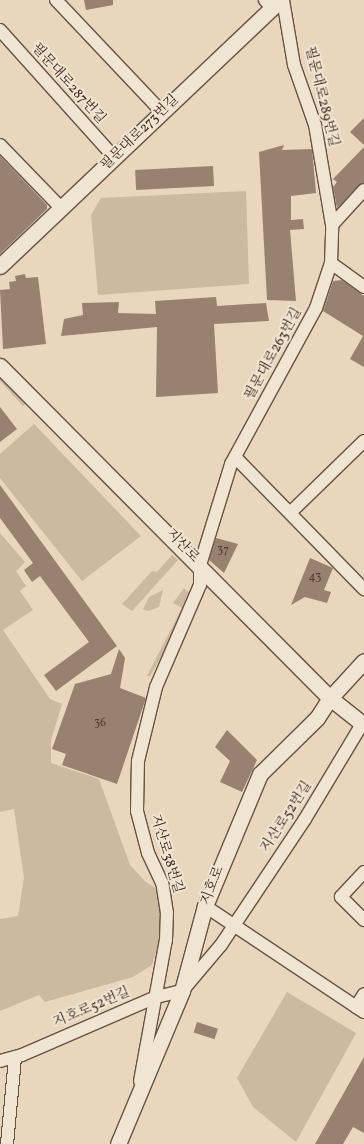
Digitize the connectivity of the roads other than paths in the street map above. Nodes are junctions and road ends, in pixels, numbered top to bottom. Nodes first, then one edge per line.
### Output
1 (56, 0) edge
2 (275, 2) edge
3 (0, 30) edge
4 (162, 112) junction
5 (0, 145) edge
6 (114, 157) junction
7 (364, 190) edge
8 (61, 208) junction
9 (332, 225) junction
10 (331, 262) junction
11 (0, 266) edge
12 (364, 287) edge
13 (0, 366) edge
14 (364, 441) edge
15 (235, 456) junction
16 (291, 512) junction
17 (200, 565) junction
18 (364, 589) edge
19 (364, 661) edge
20 (330, 698) junction
21 (363, 724) edge
22 (364, 872) edge
23 (205, 906) junction
24 (364, 920) edge
25 (232, 924) junction
26 (182, 991) junction
27 (364, 994) edge
28 (156, 998) junction
29 (360, 1009) edge
30 (15, 1057) junction
31 (0, 1061) edge
32 (139, 1090) junction
33 (7, 1144) edge
34 (118, 1144) edge

1 - 4 street
2 - 4 street, 필문대로273번길
2 - 9 street, 필문대로289번길
3 - 6 street, 필문대로287번길
4 - 6 street, 필문대로273번길
5 - 8 street
6 - 8 street, 필문대로273번길
7 - 9 street
8 - 11 street, 필문대로273번길
9 - 10 street, 필문대로263번길
10 - 12 street
10 - 15 street, 필문대로263번길
13 - 17 street, 지산로
14 - 16 street
15 - 16 street
15 - 17 street, 필문대로263번길
16 - 18 street
17 - 20 street, 지산로
17 - 28 street, 지산로38번길
19 - 20 street, 지호로
20 - 21 street, 지산로
20 - 23 street, 지호로
21 - 25 street, 지산로52번길
22 - 24 street
23 - 25 street
23 - 26 street, 지호로
25 - 26 street, 지산로52번길
25 - 29 street
26 - 28 street, 지호로52번길
26 - 32 street, 지호로
27 - 29 street
28 - 30 street, 지호로52번길
28 - 32 street, 지산로38번길
30 - 31 street, 지호로52번길
30 - 33 street
32 - 34 street, 지호로

